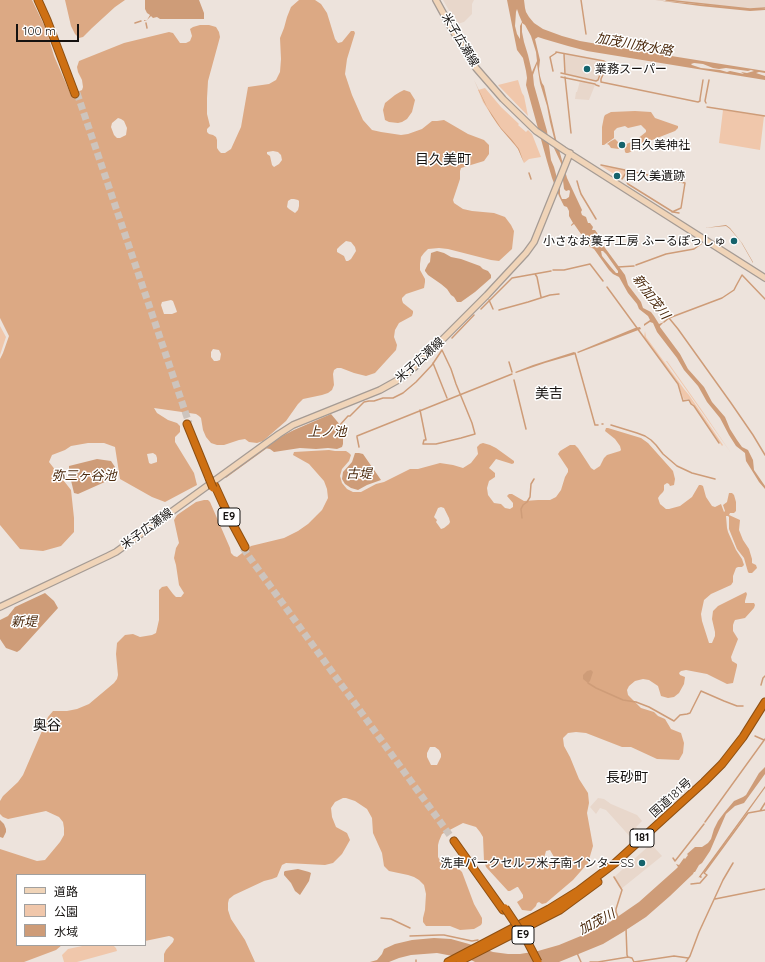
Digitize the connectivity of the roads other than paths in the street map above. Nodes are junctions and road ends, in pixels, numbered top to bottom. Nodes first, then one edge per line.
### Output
1 (39, 0) edge
2 (436, 0) edge
3 (76, 94) tunnel mouth
4 (570, 154) junction
5 (765, 278) edge
6 (188, 424) tunnel mouth
7 (244, 547) tunnel mouth
8 (0, 607) edge
9 (765, 702) edge
10 (765, 711) edge
11 (455, 841) tunnel mouth
12 (504, 909) junction
13 (491, 942) junction
14 (453, 961) edge
15 (535, 962) edge
16 (539, 962) edge

1 - 3 highway
2 - 4 main road, 米子広瀬線
4 - 5 main road
4 - 8 main road, 米子広瀬線
6 - 7 highway, E9, bridge
9 - 13 highway, 国道181号 / 181
10 - 13 highway, 国道181号 / 181
11 - 12 highway, E9
12 - 15 highway, E9, bridge
12 - 16 highway, E9, bridge
13 - 14 highway, 国道181号 / 181

